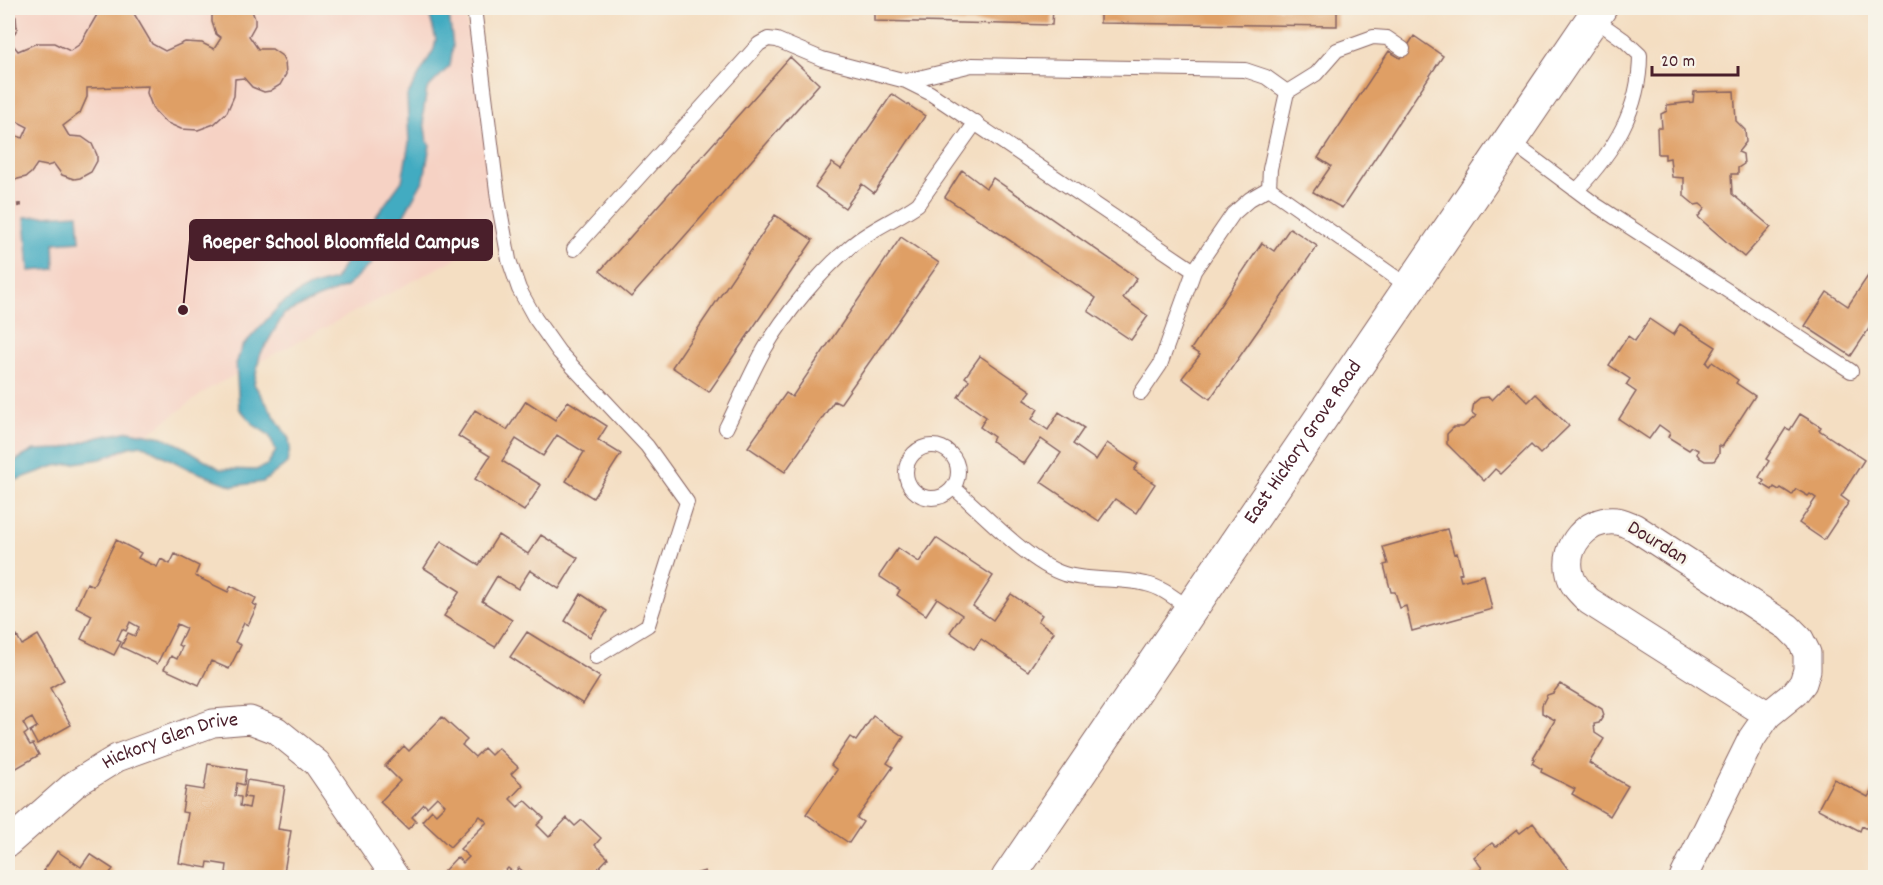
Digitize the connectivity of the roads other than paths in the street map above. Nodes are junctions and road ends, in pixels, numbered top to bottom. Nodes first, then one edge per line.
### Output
1 (474, 8) edge
2 (1597, 13) edge
3 (1403, 49) dead end
4 (906, 81) junction
5 (1287, 92) junction
6 (976, 122) junction
7 (1509, 140) junction
8 (1269, 188) junction
9 (1577, 190) junction
10 (574, 249) dead end
11 (1194, 271) junction
12 (1409, 287) junction
13 (1851, 371) dead end
14 (1140, 393) dead end
15 (726, 428) dead end
16 (953, 487) dead end
17 (1190, 609) junction
18 (596, 657) dead end
19 (1767, 715) junction
20 (8, 843) edge
21 (396, 878) edge
22 (1008, 878) edge
23 (1683, 878) edge

1 - 18 lane
2 - 7 street, East Hickory Grove Road
2 - 9 lane
3 - 5 lane
4 - 5 lane
4 - 6 lane
4 - 10 lane
5 - 8 lane
6 - 11 lane
6 - 15 lane
7 - 9 lane
7 - 12 street, East Hickory Grove Road
8 - 11 lane
8 - 12 lane
9 - 13 lane
11 - 14 lane
12 - 17 street, East Hickory Grove Road
16 - 17 lane
17 - 22 street, East Hickory Grove Road
19 - 19 street, Dourdan
19 - 23 street, Dourdan
20 - 21 street, Hickory Glen Drive

